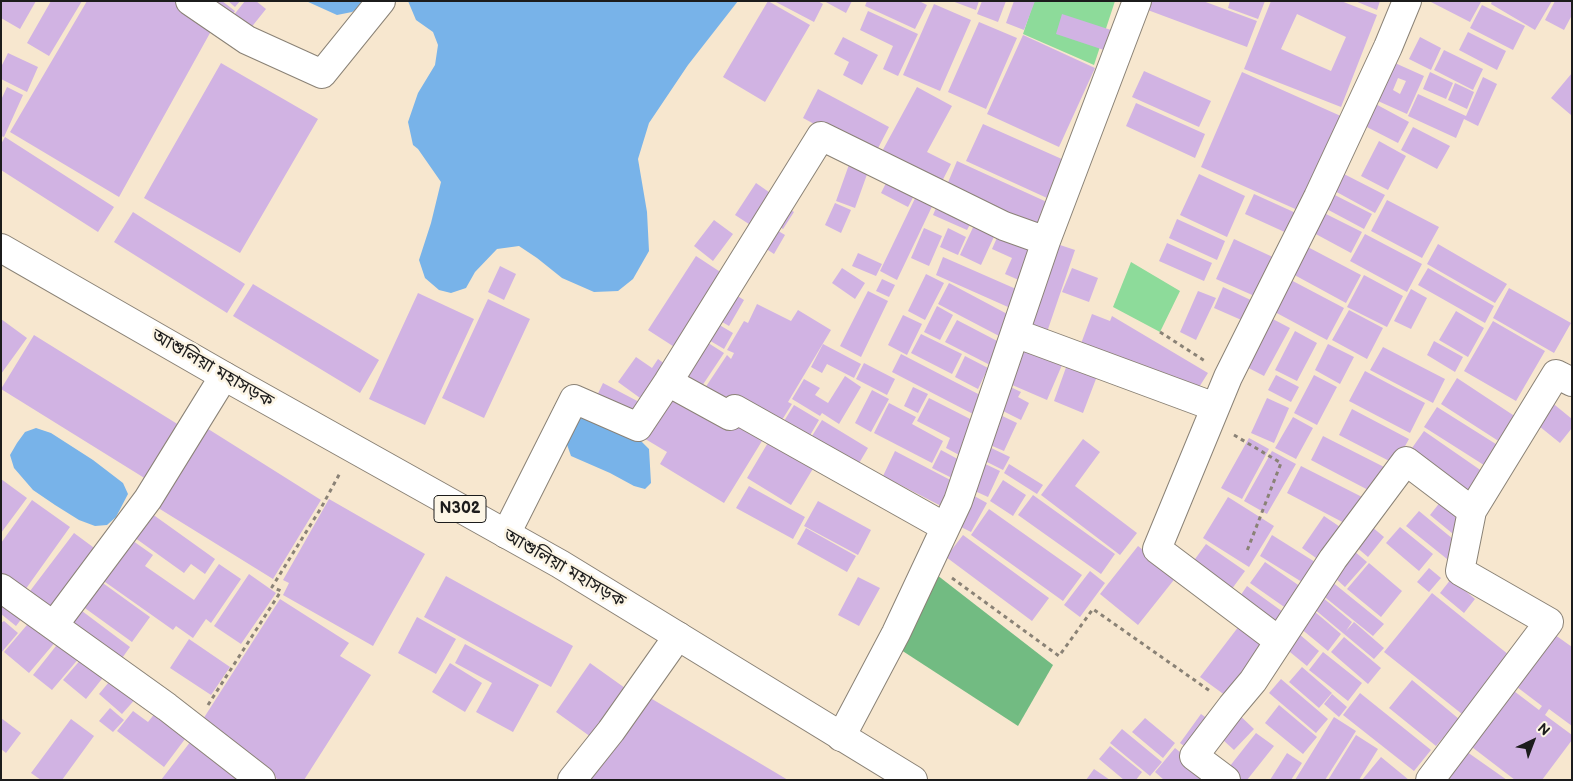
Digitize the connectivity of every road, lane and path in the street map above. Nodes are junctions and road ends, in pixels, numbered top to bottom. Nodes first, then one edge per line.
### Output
1 (190, 1) edge
2 (381, 1) edge
3 (1138, 1) edge
4 (1407, 1) edge
5 (1046, 241) junction
6 (1, 248) edge
7 (1160, 332) dead end
8 (1015, 333) junction
9 (224, 376) junction
10 (1228, 376) junction
11 (668, 382) junction
12 (1572, 382) edge
13 (1212, 414) junction
14 (353, 449) junction
15 (1472, 511) junction
16 (945, 527) junction
17 (506, 534) junction
18 (1247, 551) dead end
19 (930, 561) junction
20 (1, 588) edge
21 (54, 625) junction
22 (678, 636) junction
23 (1279, 641) junction
24 (1232, 706) junction
25 (194, 728) junction
26 (841, 737) junction
27 (261, 780) edge
28 (572, 780) edge
29 (913, 780) edge
30 (1226, 780) edge
31 (1430, 780) edge

1 - 2 main road
3 - 5 main road
4 - 10 main road
5 - 8 main road
5 - 11 main road
6 - 9 main road, আশুলিয়া মহাসড়ক / N302
7 - 10 path
8 - 13 main road
8 - 16 main road
9 - 14 main road, আশুলিয়া মহাসড়ক / N302
9 - 21 main road
10 - 13 main road
11 - 16 main road
11 - 17 main road
12 - 15 main road
13 - 18 path
13 - 23 main road
14 - 17 main road, আশুলিয়া মহাসড়ক / N302
14 - 25 path
15 - 23 main road
15 - 31 main road
16 - 19 main road
17 - 22 main road, আশুলিয়া মহাসড়ক / N302
19 - 24 path
19 - 26 main road
20 - 21 main road
21 - 25 main road
22 - 26 main road, আশুলিয়া মহাসড়ক / N302
22 - 28 main road
23 - 24 main road
24 - 30 main road
25 - 27 main road
26 - 29 main road, আশুলিয়া মহাসড়ক / N302

